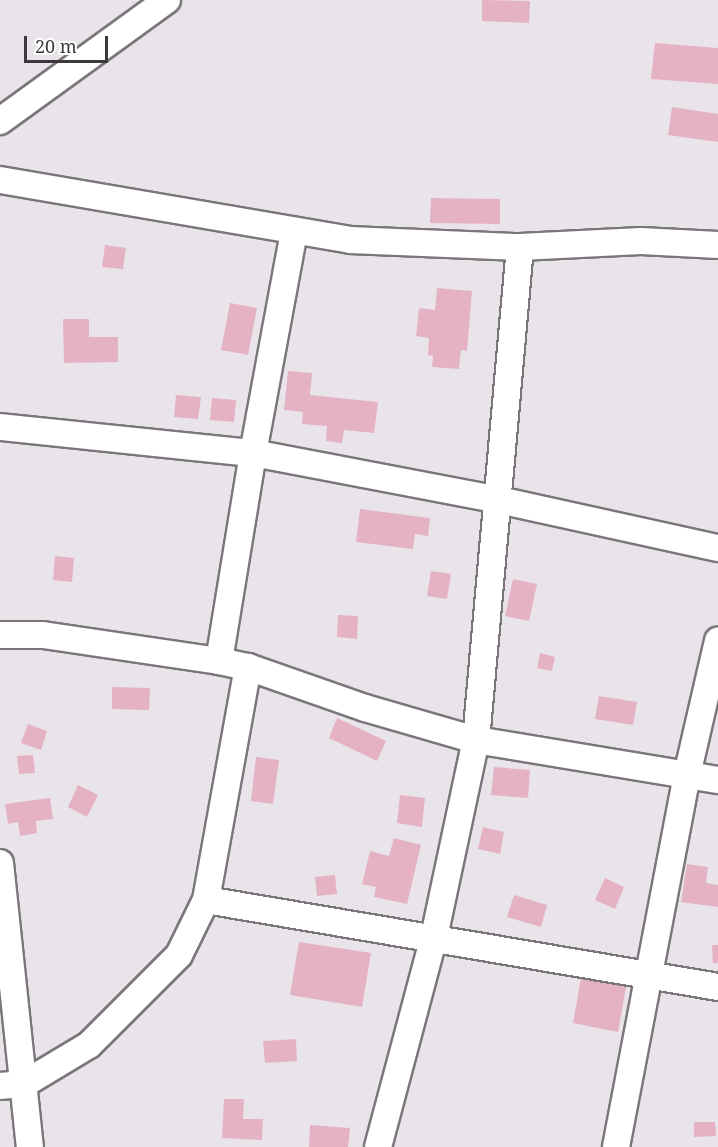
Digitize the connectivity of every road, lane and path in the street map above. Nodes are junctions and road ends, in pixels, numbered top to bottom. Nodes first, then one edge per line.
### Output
1 (167, 0) edge
2 (0, 121) edge
3 (0, 180) edge
4 (294, 231) junction
5 (718, 245) edge
6 (520, 247) junction
7 (0, 427) edge
8 (253, 453) junction
9 (499, 500) junction
10 (718, 548) edge
11 (0, 635) edge
12 (718, 640) edge
13 (219, 660) junction
14 (248, 667) junction
15 (476, 740) junction
16 (687, 775) junction
17 (718, 780) edge
18 (0, 863) edge
19 (206, 900) junction
20 (434, 937) junction
21 (649, 976) junction
22 (718, 987) edge
23 (12, 1085) edge
24 (30, 1147) edge
25 (378, 1147) edge
26 (616, 1147) edge

1 - 2 street
3 - 4 street
4 - 6 street
4 - 8 street
5 - 6 street
6 - 9 street
7 - 8 street
8 - 9 street
8 - 13 street
9 - 10 street
9 - 15 street
11 - 13 street
12 - 16 street
13 - 14 street
14 - 15 street
14 - 19 street
15 - 16 street
15 - 20 street
16 - 17 street
16 - 21 street
18 - 23 street
19 - 20 street
19 - 23 street
20 - 21 street
20 - 25 street
21 - 22 street
21 - 26 street
23 - 24 street

